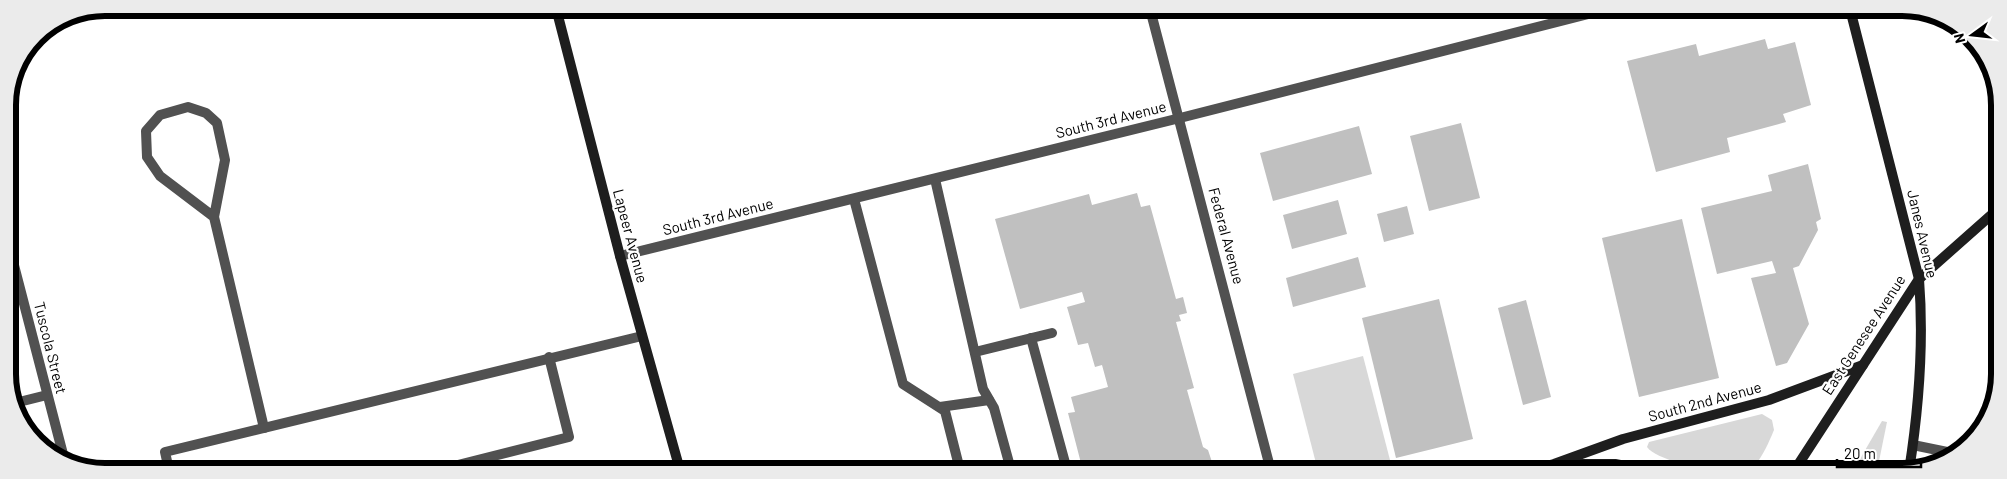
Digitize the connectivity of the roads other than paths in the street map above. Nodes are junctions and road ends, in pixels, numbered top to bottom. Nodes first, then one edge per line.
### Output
1 (558, 16) edge
2 (1152, 16) edge
3 (1581, 16) edge
4 (1852, 16) edge
5 (1180, 118) junction
6 (935, 179) junction
7 (854, 199) junction
8 (1991, 215) edge
9 (214, 217) junction
10 (620, 256) junction
11 (16, 273) edge
12 (1919, 278) junction
13 (1052, 333) dead end
14 (642, 336) junction
15 (1031, 338) junction
16 (975, 352) junction
17 (550, 357) junction
18 (1863, 365) junction
19 (47, 395) junction
20 (989, 400) junction
21 (21, 402) edge
22 (940, 408) junction
23 (264, 428) junction
24 (1913, 445) junction
25 (62, 452) edge
26 (1945, 452) edge
27 (1910, 462) edge
28 (167, 463) edge
29 (466, 463) edge
30 (678, 463) edge
31 (958, 463) edge
32 (1009, 463) edge
33 (1065, 463) edge
34 (1270, 463) edge
35 (1557, 463) edge
36 (1799, 463) edge

1 - 10 street, Lapeer Avenue
2 - 5 street, Federal Avenue
3 - 5 street, South 3rd Avenue
4 - 12 street, Janes Avenue
5 - 6 street, South 3rd Avenue
5 - 34 street, Federal Avenue
6 - 7 street, South 3rd Avenue
6 - 16 street
7 - 10 street, South 3rd Avenue
7 - 22 street
8 - 12 street, East Genesee Avenue
9 - 9 street
9 - 23 street
10 - 14 street, Lapeer Avenue
11 - 19 street, Tuscola Street
12 - 18 street, East Genesee Avenue
12 - 24 street, Janes Avenue
13 - 15 street
14 - 17 street
14 - 30 street, Lapeer Avenue
15 - 16 street
15 - 33 street
16 - 20 street
17 - 23 street
17 - 29 street
18 - 35 street, South 2nd Avenue
18 - 36 street, East Genesee Avenue
19 - 21 street
19 - 25 street, Tuscola Street
20 - 22 street
20 - 32 street
22 - 31 street
23 - 28 street
24 - 26 street
24 - 27 street, Janes Avenue

